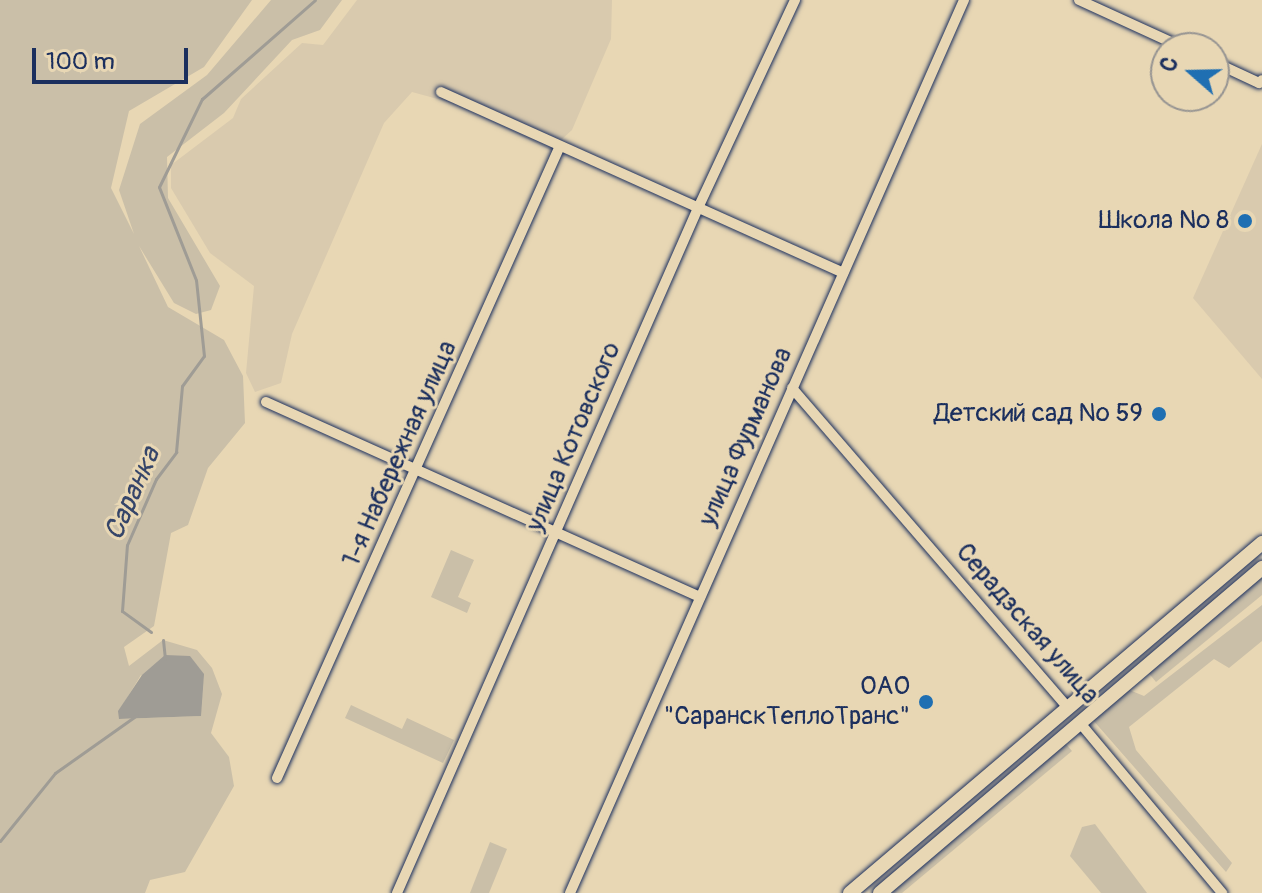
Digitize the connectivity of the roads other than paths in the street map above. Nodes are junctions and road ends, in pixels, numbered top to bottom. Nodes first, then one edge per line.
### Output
1 (795, 0) edge
2 (964, 0) edge
3 (1079, 0) edge
4 (1150, 32) edge
5 (1230, 69) edge
6 (1261, 82) edge
7 (441, 92) dead end
8 (560, 146) junction
9 (698, 208) junction
10 (843, 273) junction
11 (792, 388) junction
12 (266, 402) dead end
13 (418, 471) junction
14 (557, 532) junction
15 (1262, 543) edge
16 (1262, 568) edge
17 (700, 597) junction
18 (1068, 708) junction
19 (1080, 723) junction
20 (277, 778) dead end
21 (397, 893) edge
22 (570, 893) edge
23 (850, 893) edge
24 (880, 893) edge
25 (1222, 893) edge

1 - 9 street, улица Котовского
2 - 10 street, улица Фурманова
3 - 4 street
5 - 6 street
7 - 8 street
8 - 9 street
8 - 13 street, 1-я Набережная улица
9 - 10 street
9 - 14 street, улица Котовского
10 - 11 street, улица Фурманова
11 - 17 street, улица Фурманова
11 - 18 street, Серадзская улица
12 - 13 street
13 - 14 street
13 - 20 street, 1-я Набережная улица
14 - 17 street
14 - 21 street, улица Котовского
15 - 18 main road
16 - 19 main road
17 - 22 street, улица Фурманова
18 - 19 main road, Серадзская улица
18 - 23 main road
19 - 24 main road
19 - 25 street, Серадзская улица

